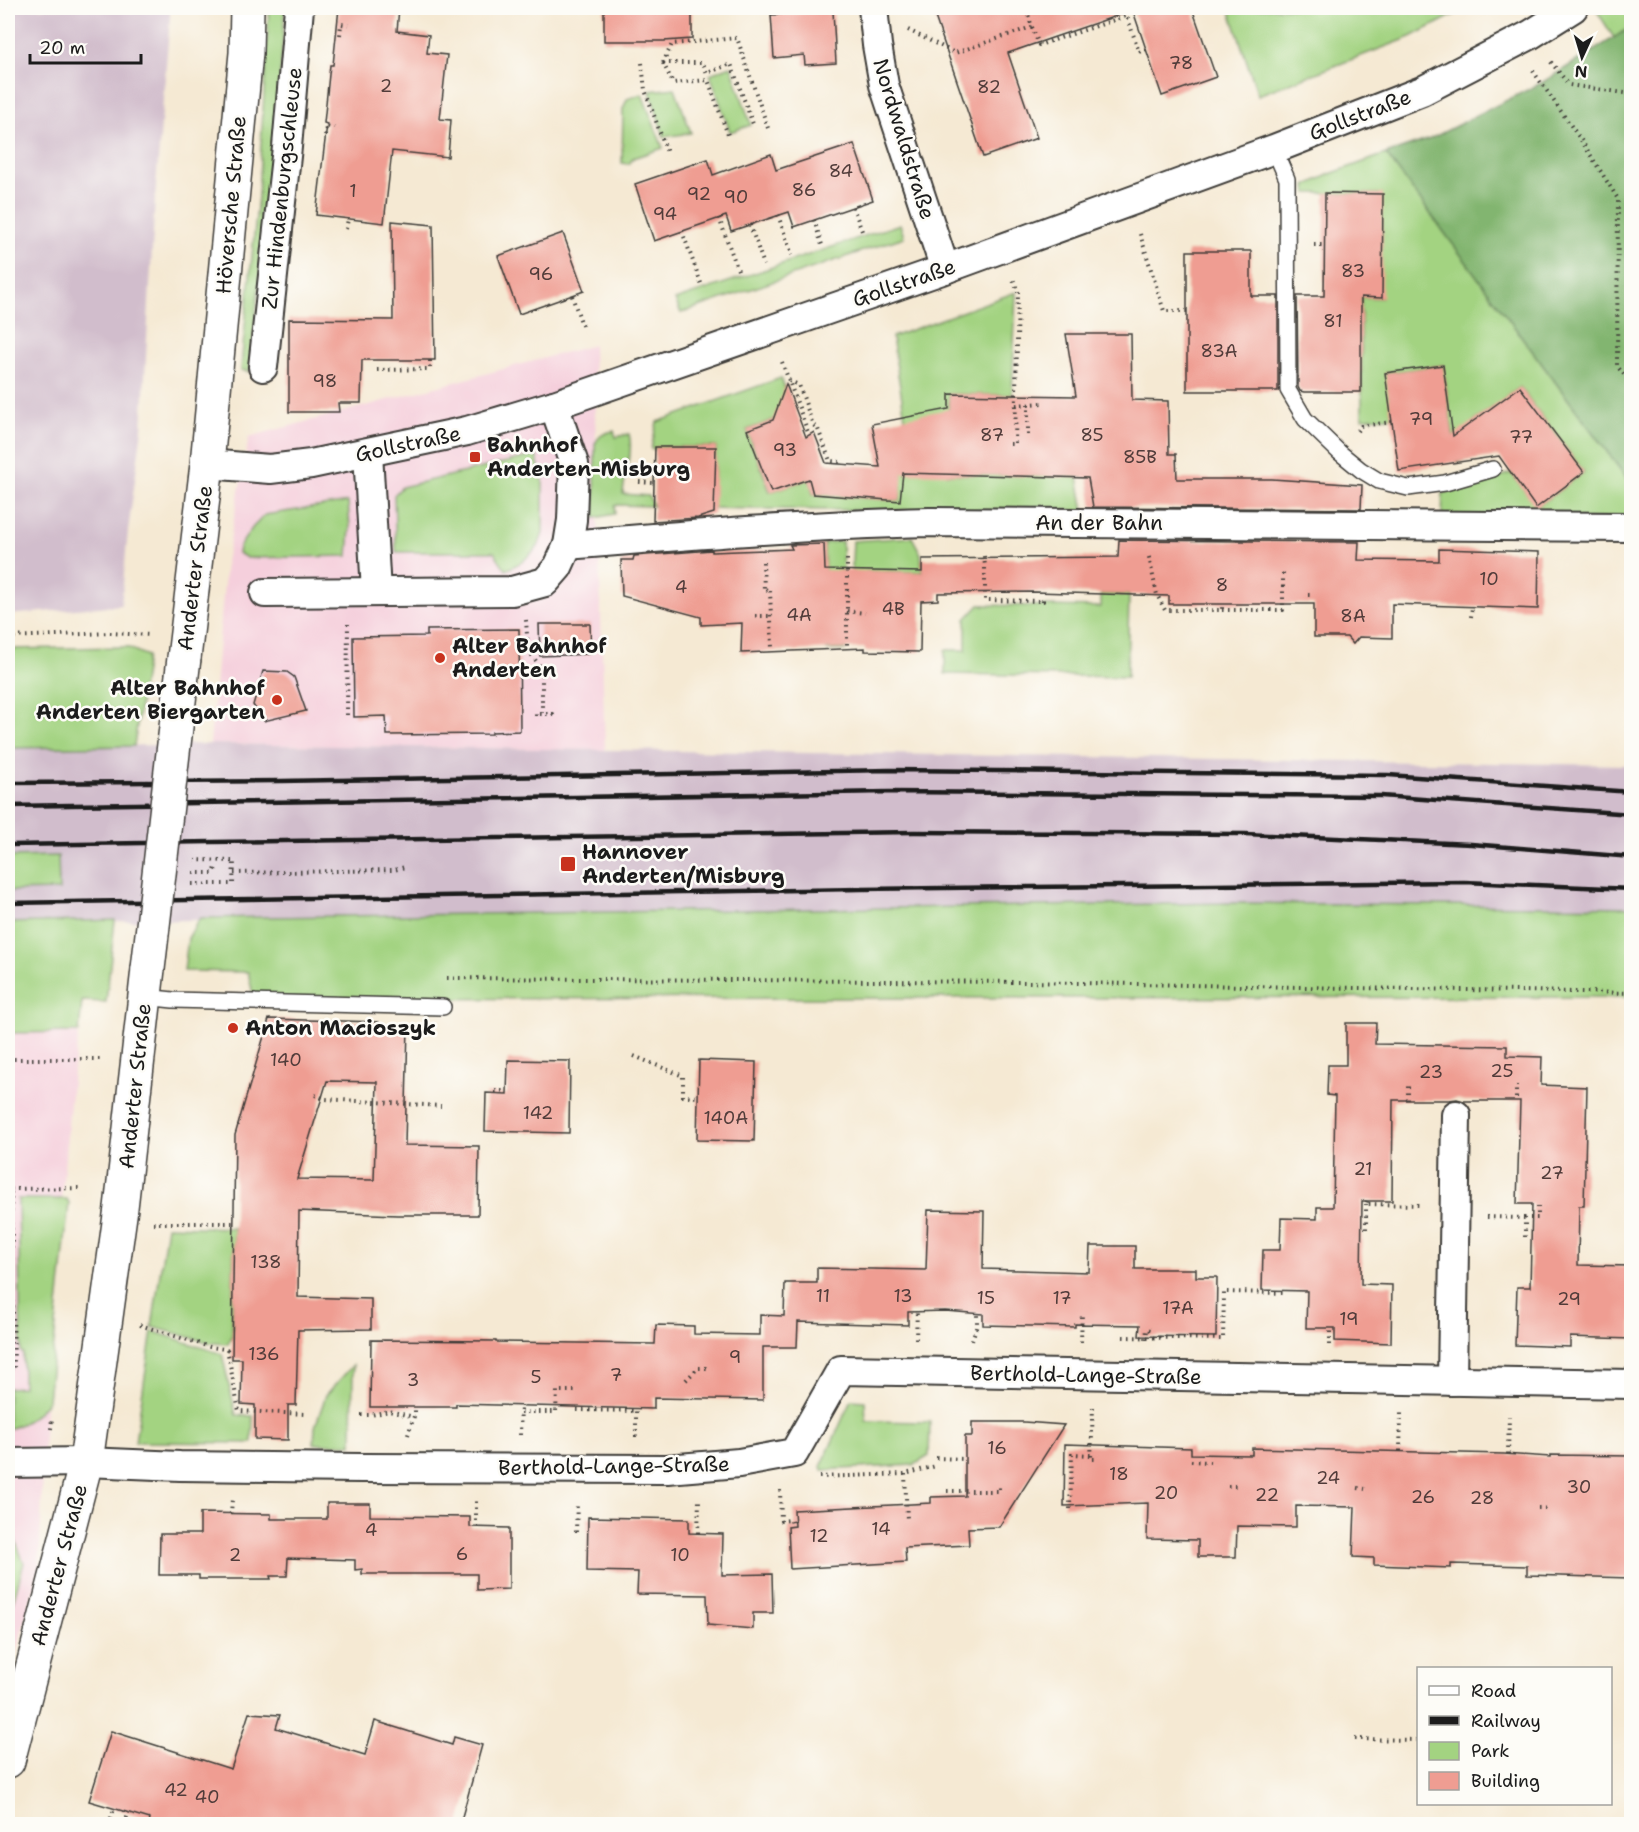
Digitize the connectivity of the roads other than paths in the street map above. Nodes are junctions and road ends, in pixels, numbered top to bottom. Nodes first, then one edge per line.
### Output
1 (248, 8) edge
2 (299, 8) edge
3 (1573, 8) edge
4 (875, 20) edge
5 (1274, 149) junction
6 (945, 269) junction
7 (263, 367) dead end
8 (213, 402) joint
9 (554, 405) junction
10 (368, 453) junction
11 (207, 464) junction
12 (1493, 470) dead end
13 (1632, 527) edge
14 (568, 545) junction
15 (376, 592) junction
16 (265, 593) dead end
17 (147, 983) junction
18 (443, 1007) dead end
19 (1456, 1115) dead end
20 (1452, 1381) junction
21 (1632, 1384) edge
22 (86, 1462) junction
23 (8, 1463) edge
24 (8, 1761) edge

1 - 8 main road, Höversche Straße
2 - 7 street, Zur Hindenburgschleuse
3 - 5 street, Gollstraße
4 - 6 street, Nordwaldstraße
5 - 6 street, Gollstraße
5 - 12 lane
6 - 9 street, Gollstraße
8 - 11 main road, Anderter Straße
9 - 10 street, Gollstraße
9 - 14 street
10 - 11 street, Gollstraße
10 - 15 street
11 - 17 main road, Anderter Straße, bridge
13 - 14 street, An der Bahn
14 - 15 street
15 - 16 street
17 - 18 lane
17 - 22 main road, Anderter Straße
19 - 20 street
20 - 21 street, Berthold-Lange-Straße
20 - 22 street, Berthold-Lange-Straße
22 - 23 street
22 - 24 main road, Anderter Straße

